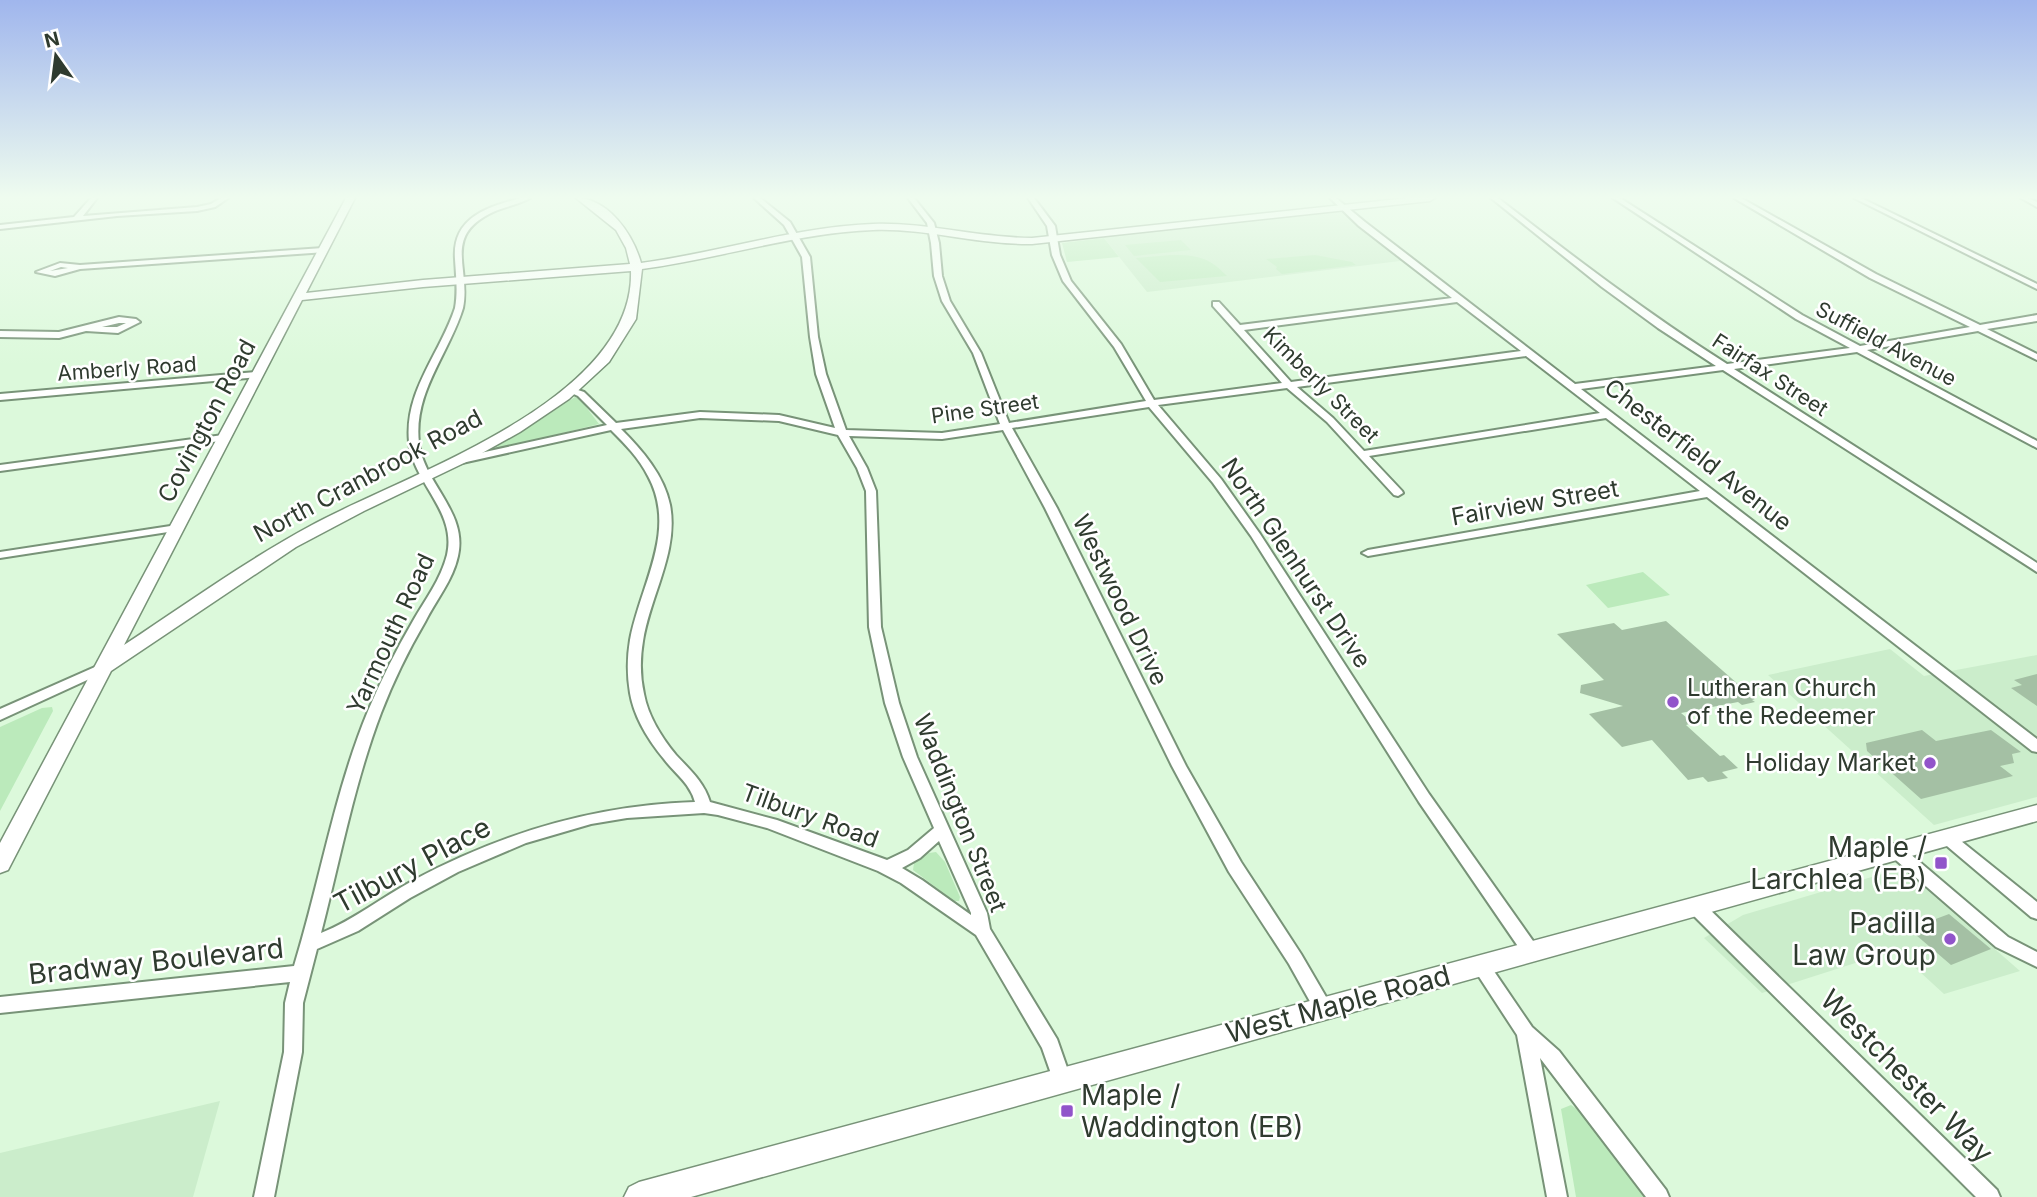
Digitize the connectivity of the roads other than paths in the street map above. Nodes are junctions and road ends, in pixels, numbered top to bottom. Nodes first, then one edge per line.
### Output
1 (268, 254) edge
2 (321, 254) edge
3 (459, 254) edge
4 (633, 254) edge
5 (714, 254) edge
6 (803, 254) edge
7 (936, 254) edge
8 (1056, 254) edge
9 (1403, 254) edge
10 (1565, 254) edge
11 (1700, 254) edge
12 (1834, 254) edge
13 (1970, 254) edge
14 (80, 267) dead end
15 (636, 267) junction
16 (463, 281) junction
17 (2037, 287) edge
18 (298, 297) junction
19 (1461, 299) junction
20 (1216, 304) dead end
21 (2037, 318) edge
22 (1239, 328) junction
23 (1978, 329) junction
24 (89, 330) dead end
25 (0, 334) edge
26 (1857, 349) junction
27 (1528, 353) junction
28 (2037, 357) edge
29 (1724, 368) junction
30 (257, 375) junction
31 (1290, 386) junction
32 (1573, 387) junction
33 (572, 391) junction
34 (0, 397) edge
35 (1152, 404) junction
36 (1609, 415) junction
37 (1006, 426) junction
38 (612, 427) junction
39 (842, 433) junction
40 (223, 438) junction
41 (2037, 445) edge
42 (1363, 454) junction
43 (449, 463) junction
44 (0, 468) edge
45 (424, 475) junction
46 (1398, 493) dead end
47 (1710, 494) junction
48 (177, 528) junction
49 (1367, 553) dead end
50 (0, 555) edge
51 (2037, 568) edge
52 (105, 666) junction
53 (0, 715) edge
54 (2037, 747) edge
55 (704, 807) junction
56 (2037, 813) edge
57 (941, 830) junction
58 (1946, 837) junction
59 (1896, 851) junction
60 (0, 864) edge
61 (886, 868) junction
62 (1696, 907) junction
63 (2037, 912) edge
64 (982, 930) junction
65 (310, 944) junction
66 (1532, 953) junction
67 (2037, 960) edge
68 (1481, 966) junction
69 (301, 973) junction
70 (0, 1005) edge
71 (1323, 1008) junction
72 (1526, 1033) junction
73 (1062, 1079) junction
74 (264, 1197) edge
75 (639, 1197) edge
76 (1557, 1197) edge
77 (1660, 1197) edge
78 (1990, 1197) edge

1 - 14 street
2 - 18 street, Covington Road
3 - 16 street, Yarmouth Road
4 - 15 street, North Cranbrook Road
5 - 15 street
6 - 39 street, Waddington Street
7 - 37 street, Westwood Drive
8 - 35 street, North Glenhurst Drive
9 - 19 street, Chesterfield Avenue
10 - 29 street, Fairfax Street
11 - 26 street, Suffield Avenue
12 - 23 street
13 - 17 street
15 - 16 street
15 - 33 street, North Cranbrook Road
16 - 18 street
16 - 45 street, Yarmouth Road
18 - 30 street, Covington Road
19 - 22 street
19 - 27 street, Chesterfield Avenue
20 - 22 street, Kimberly Street
21 - 23 street
22 - 31 street, Kimberly Street
23 - 26 street
23 - 28 street
24 - 25 street
26 - 29 street
26 - 41 street, Suffield Avenue
27 - 31 street, Pine Street
27 - 32 street, Chesterfield Avenue
29 - 32 street
29 - 51 street, Fairfax Street
30 - 34 street, Amberly Road
30 - 40 street, Covington Road
31 - 35 street, Pine Street
31 - 42 street, Kimberly Street
32 - 36 street, Chesterfield Avenue
33 - 38 street, Tilbury Road
33 - 43 street, North Cranbrook Road
35 - 37 street, Pine Street
35 - 66 street, North Glenhurst Drive
36 - 42 street
36 - 47 street, Chesterfield Avenue
37 - 39 street, Pine Street
37 - 71 street, Westwood Drive
38 - 39 street, Pine Street
38 - 43 street, Pine Street
38 - 55 street, Tilbury Road
39 - 57 street, Waddington Street
40 - 44 street
40 - 48 street, Covington Road
42 - 46 street, Kimberly Street
43 - 45 street, North Cranbrook Road
45 - 52 street, North Cranbrook Road
45 - 65 street, Yarmouth Road
47 - 49 street, Fairview Street
47 - 54 street, Chesterfield Avenue
48 - 50 street
48 - 52 street, Covington Road
52 - 53 street
52 - 60 street, North Cranbrook Road
55 - 61 street, Tilbury Road
55 - 65 street, Tilbury Place
56 - 58 street, West Maple Road
57 - 61 street
57 - 64 street, Waddington Street
58 - 59 street, West Maple Road
58 - 63 street
59 - 62 street, West Maple Road
59 - 67 street
61 - 64 street, Tilbury Road
62 - 66 street, West Maple Road
62 - 78 street, Westchester Way
64 - 73 street, Waddington Street
65 - 69 street, Yarmouth Road
66 - 68 street, West Maple Road
68 - 71 street, West Maple Road
68 - 72 street
69 - 70 street, Bradway Boulevard
69 - 74 street, Bradway Boulevard
71 - 73 street, West Maple Road
72 - 76 street
72 - 77 street
73 - 75 street, West Maple Road

